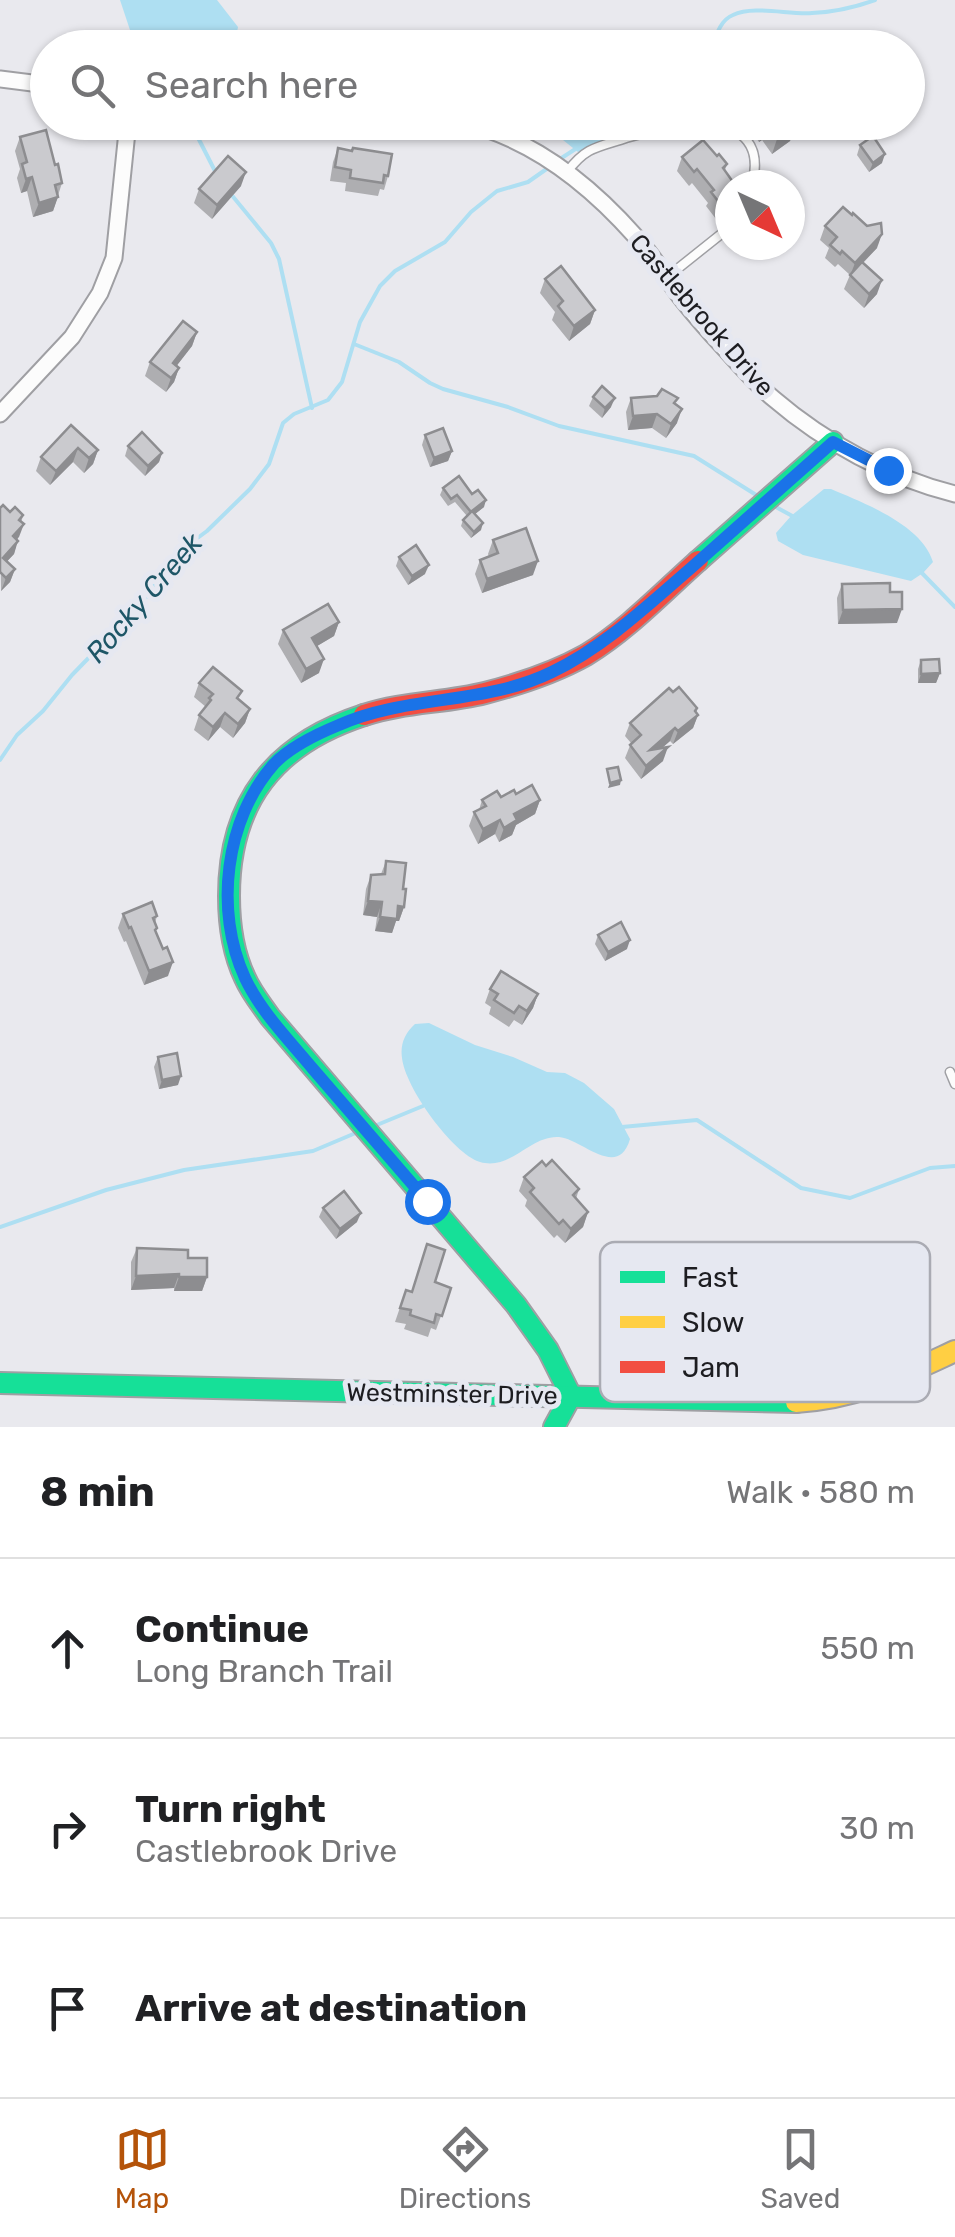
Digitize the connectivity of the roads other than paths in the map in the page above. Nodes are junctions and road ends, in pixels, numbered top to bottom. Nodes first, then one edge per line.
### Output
1 (0, 79) edge
2 (30, 82) edge
3 (126, 140) edge
4 (511, 140) edge
5 (622, 140) edge
6 (747, 140) edge
7 (754, 170) edge
8 (567, 172) junction
9 (715, 239) edge
10 (666, 278) junction
11 (0, 414) edge
12 (833, 442) junction
13 (955, 494) edge
14 (950, 1072) dead end
15 (955, 1084) edge
16 (955, 1351) edge
17 (930, 1363) edge
18 (0, 1383) edge
19 (571, 1396) junction
20 (600, 1397) edge
21 (554, 1427) edge

1 - 2 street
3 - 11 street
4 - 8 street, Castlebrook Drive
5 - 8 lane
6 - 7 lane
8 - 10 street, Castlebrook Drive
9 - 10 lane
10 - 12 street, Castlebrook Drive
12 - 13 street, Castlebrook Drive
12 - 19 street
14 - 15 lane
16 - 17 street, Westminster Drive
18 - 19 street, Westminster Drive
19 - 20 street, Westminster Drive
19 - 21 street

